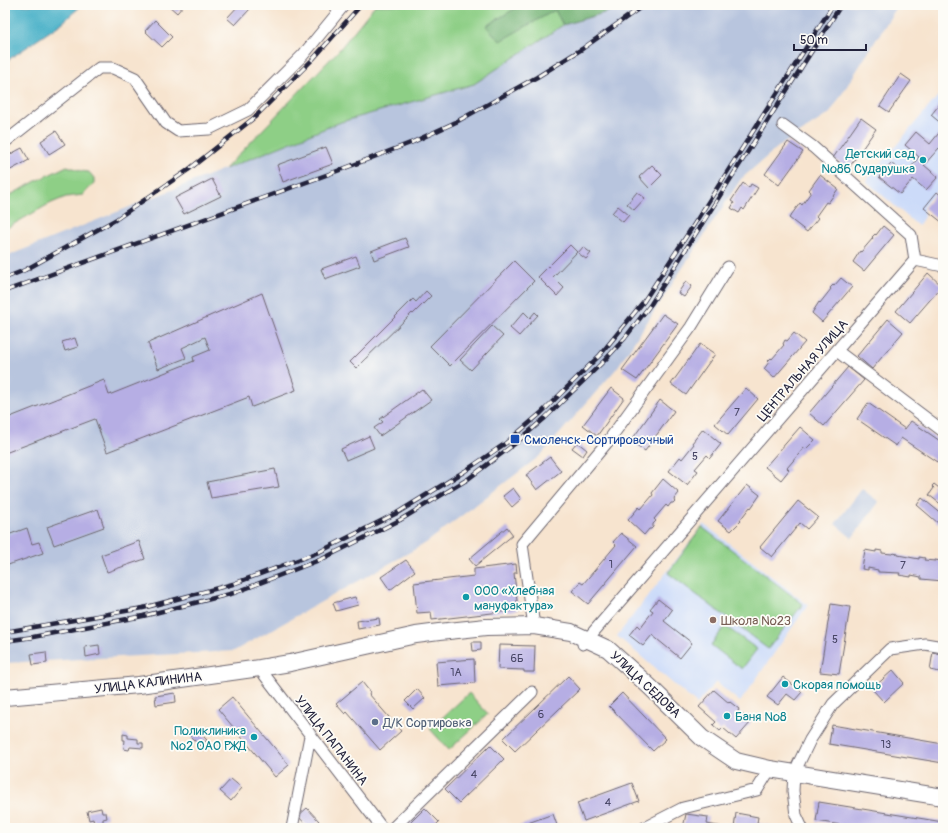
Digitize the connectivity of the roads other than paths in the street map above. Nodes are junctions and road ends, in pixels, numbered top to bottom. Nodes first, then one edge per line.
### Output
1 (344, 5) edge
2 (783, 125) dead end
3 (5, 142) edge
4 (916, 260) junction
5 (943, 266) edge
6 (728, 267) dead end
7 (837, 351) junction
8 (943, 432) edge
9 (534, 626) junction
10 (585, 642) junction
11 (943, 647) edge
12 (290, 664) joint
13 (260, 668) junction
14 (532, 692) dead end
15 (5, 697) edge
16 (310, 736) junction
17 (770, 770) junction
18 (794, 773) junction
19 (943, 797) edge
20 (292, 828) edge
21 (382, 828) edge
22 (393, 828) edge
23 (644, 828) edge
24 (802, 828) edge

1 - 3 street
2 - 4 street
4 - 5 street
4 - 7 street, ЦЕНТРАЛЬНАЯ УЛИЦА
6 - 9 street
7 - 8 street
7 - 10 street, ЦЕНТРАЛЬНАЯ УЛИЦА
9 - 10 street, УЛИЦА СЕДОВА
9 - 12 street, УЛИЦА СЕДОВА
10 - 17 street, УЛИЦА СЕДОВА
11 - 18 street
12 - 13 street, УЛИЦА КАЛИНИНА
13 - 15 street, УЛИЦА КАЛИНИНА
13 - 16 street, УЛИЦА ПАПАНИНА
14 - 22 street
16 - 20 street
16 - 21 street, УЛИЦА ПАПАНИНА
17 - 18 street, УЛИЦА СЕДОВА
17 - 23 street
18 - 19 street, УЛИЦА СЕДОВА
18 - 24 street

